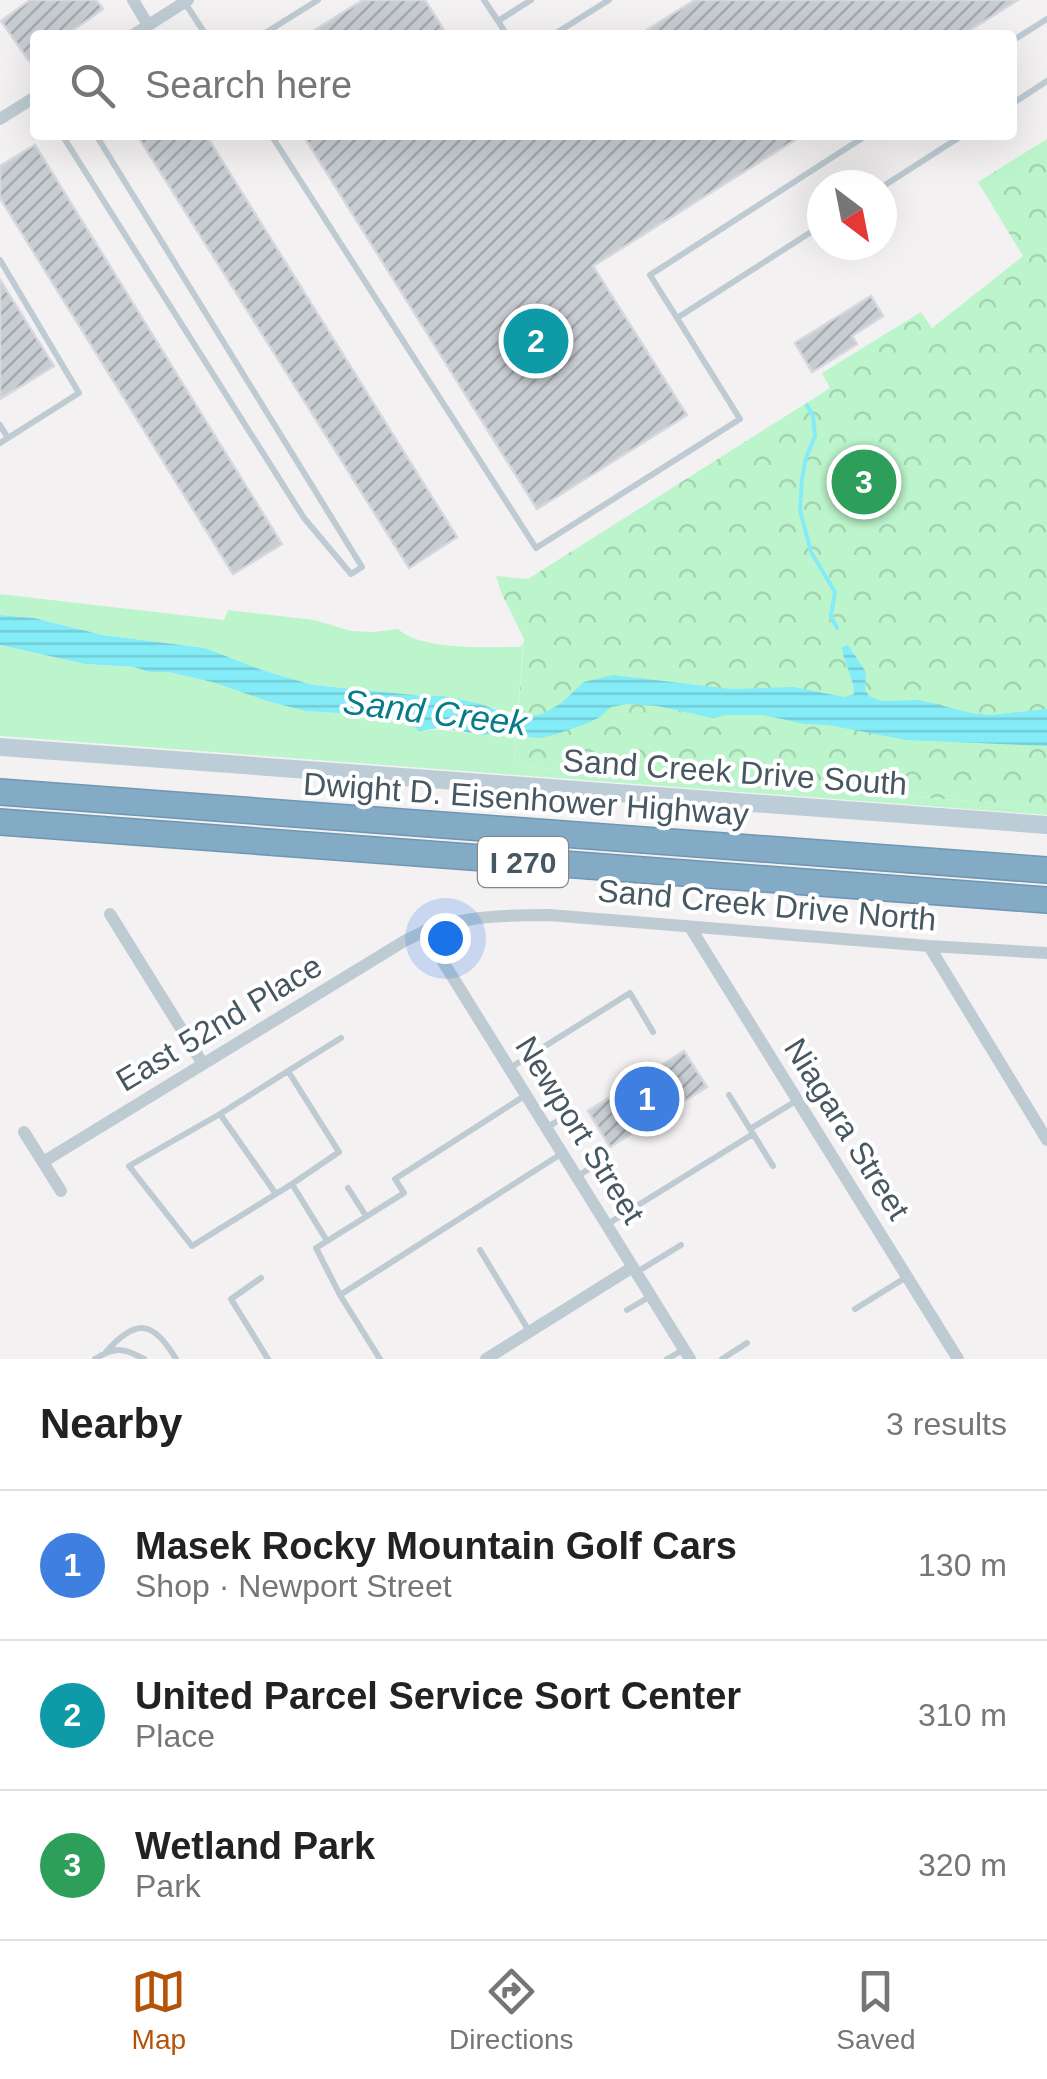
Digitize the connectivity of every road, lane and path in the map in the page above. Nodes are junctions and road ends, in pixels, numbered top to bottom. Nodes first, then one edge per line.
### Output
1 (132, 0) edge
2 (318, 0) edge
3 (484, 0) edge
4 (531, 0) edge
5 (609, 0) edge
6 (186, 1) edge
7 (1047, 19) edge
8 (498, 21) junction
9 (148, 26) junction
10 (141, 30) edge
11 (203, 30) edge
12 (270, 30) edge
13 (504, 30) edge
14 (561, 30) edge
15 (1017, 38) edge
16 (1047, 81) edge
17 (30, 100) edge
18 (1017, 101) edge
19 (0, 119) edge
20 (65, 140) edge
21 (99, 140) edge
22 (274, 140) edge
23 (859, 140) edge
24 (955, 140) edge
25 (897, 177) edge
26 (807, 235) edge
27 (0, 260) edge
28 (677, 318) junction
29 (0, 425) edge
30 (4, 440) edge
31 (0, 747) edge
32 (0, 792) edge
33 (0, 822) edge
34 (1047, 825) edge
35 (1047, 870) edge
36 (1047, 900) edge
37 (110, 914) dead end
38 (690, 927) junction
39 (424, 931) junction
40 (929, 946) junction
41 (1047, 953) edge
42 (654, 1032) dead end
43 (341, 1038) dead end
44 (204, 1064) junction
45 (509, 1068) junction
46 (288, 1071) junction
47 (729, 1095) dead end
48 (526, 1096) junction
49 (798, 1100) junction
50 (574, 1111) dead end
51 (220, 1114) junction
52 (546, 1128) junction
53 (24, 1132) dead end
54 (752, 1132) junction
55 (1047, 1140) edge
56 (562, 1154) junction
57 (604, 1160) dead end
58 (43, 1162) junction
59 (773, 1166) dead end
60 (576, 1176) junction
61 (292, 1184) junction
62 (348, 1188) dead end
63 (61, 1191) dead end
64 (276, 1194) junction
65 (366, 1216) junction
66 (606, 1224) junction
67 (327, 1241) junction
68 (681, 1245) dead end
69 (480, 1250) dead end
70 (634, 1270) junction
71 (906, 1277) junction
72 (261, 1278) dead end
73 (340, 1295) junction
74 (651, 1296) junction
75 (855, 1309) dead end
76 (627, 1310) dead end
77 (530, 1332) junction
78 (748, 1343) dead end
79 (106, 1352) junction
80 (687, 1354) edge
81 (95, 1359) edge
82 (144, 1359) edge
83 (176, 1359) edge
84 (268, 1359) edge
85 (380, 1359) edge
86 (486, 1359) edge
87 (667, 1359) edge
88 (722, 1359) edge
89 (958, 1359) edge

1 - 9 street
2 - 12 lane
3 - 8 lane
4 - 8 lane
5 - 14 lane
6 - 9 street
6 - 11 lane
7 - 15 lane
8 - 13 lane
9 - 10 street
16 - 18 lane
17 - 19 street
20 - 21 lane
22 - 28 lane
23 - 28 lane
24 - 25 lane
26 - 28 lane
27 - 30 lane
29 - 30 lane
31 - 34 main road, Sand Creek Drive South
32 - 35 highway, Dwight D. Eisenhower Highway / I 270
33 - 36 highway, Dwight D. Eisenhower Highway / I 270
37 - 44 street
38 - 39 street, Sand Creek Drive North
38 - 40 street, Sand Creek Drive North
38 - 49 street, Niagara Street
39 - 44 street, East 52nd Place
39 - 45 street, Newport Street
40 - 41 street, Sand Creek Drive North
40 - 55 street
42 - 45 lane
43 - 46 lane
44 - 58 street, East 52nd Place
45 - 48 street, Newport Street
46 - 51 lane
46 - 61 lane
47 - 54 lane
48 - 52 street, Newport Street
48 - 65 lane
49 - 54 lane
49 - 71 street, Niagara Street
50 - 52 lane
51 - 64 lane
51 - 64 lane
52 - 56 street, Newport Street
53 - 58 street
54 - 59 lane
54 - 66 lane
56 - 60 street, Newport Street
56 - 73 lane
57 - 60 lane
58 - 63 street
60 - 66 street, Newport Street
61 - 64 lane
61 - 67 lane
62 - 65 lane
65 - 67 lane
66 - 70 street, Newport Street
67 - 73 lane
68 - 70 lane
69 - 77 lane
70 - 74 street, Newport Street
70 - 77 street
71 - 75 lane
71 - 89 street, Niagara Street
72 - 84 lane
73 - 85 lane
74 - 76 lane
74 - 80 street, Newport Street
77 - 86 street
78 - 88 lane
79 - 81 lane
79 - 82 lane
79 - 83 lane
80 - 87 lane

